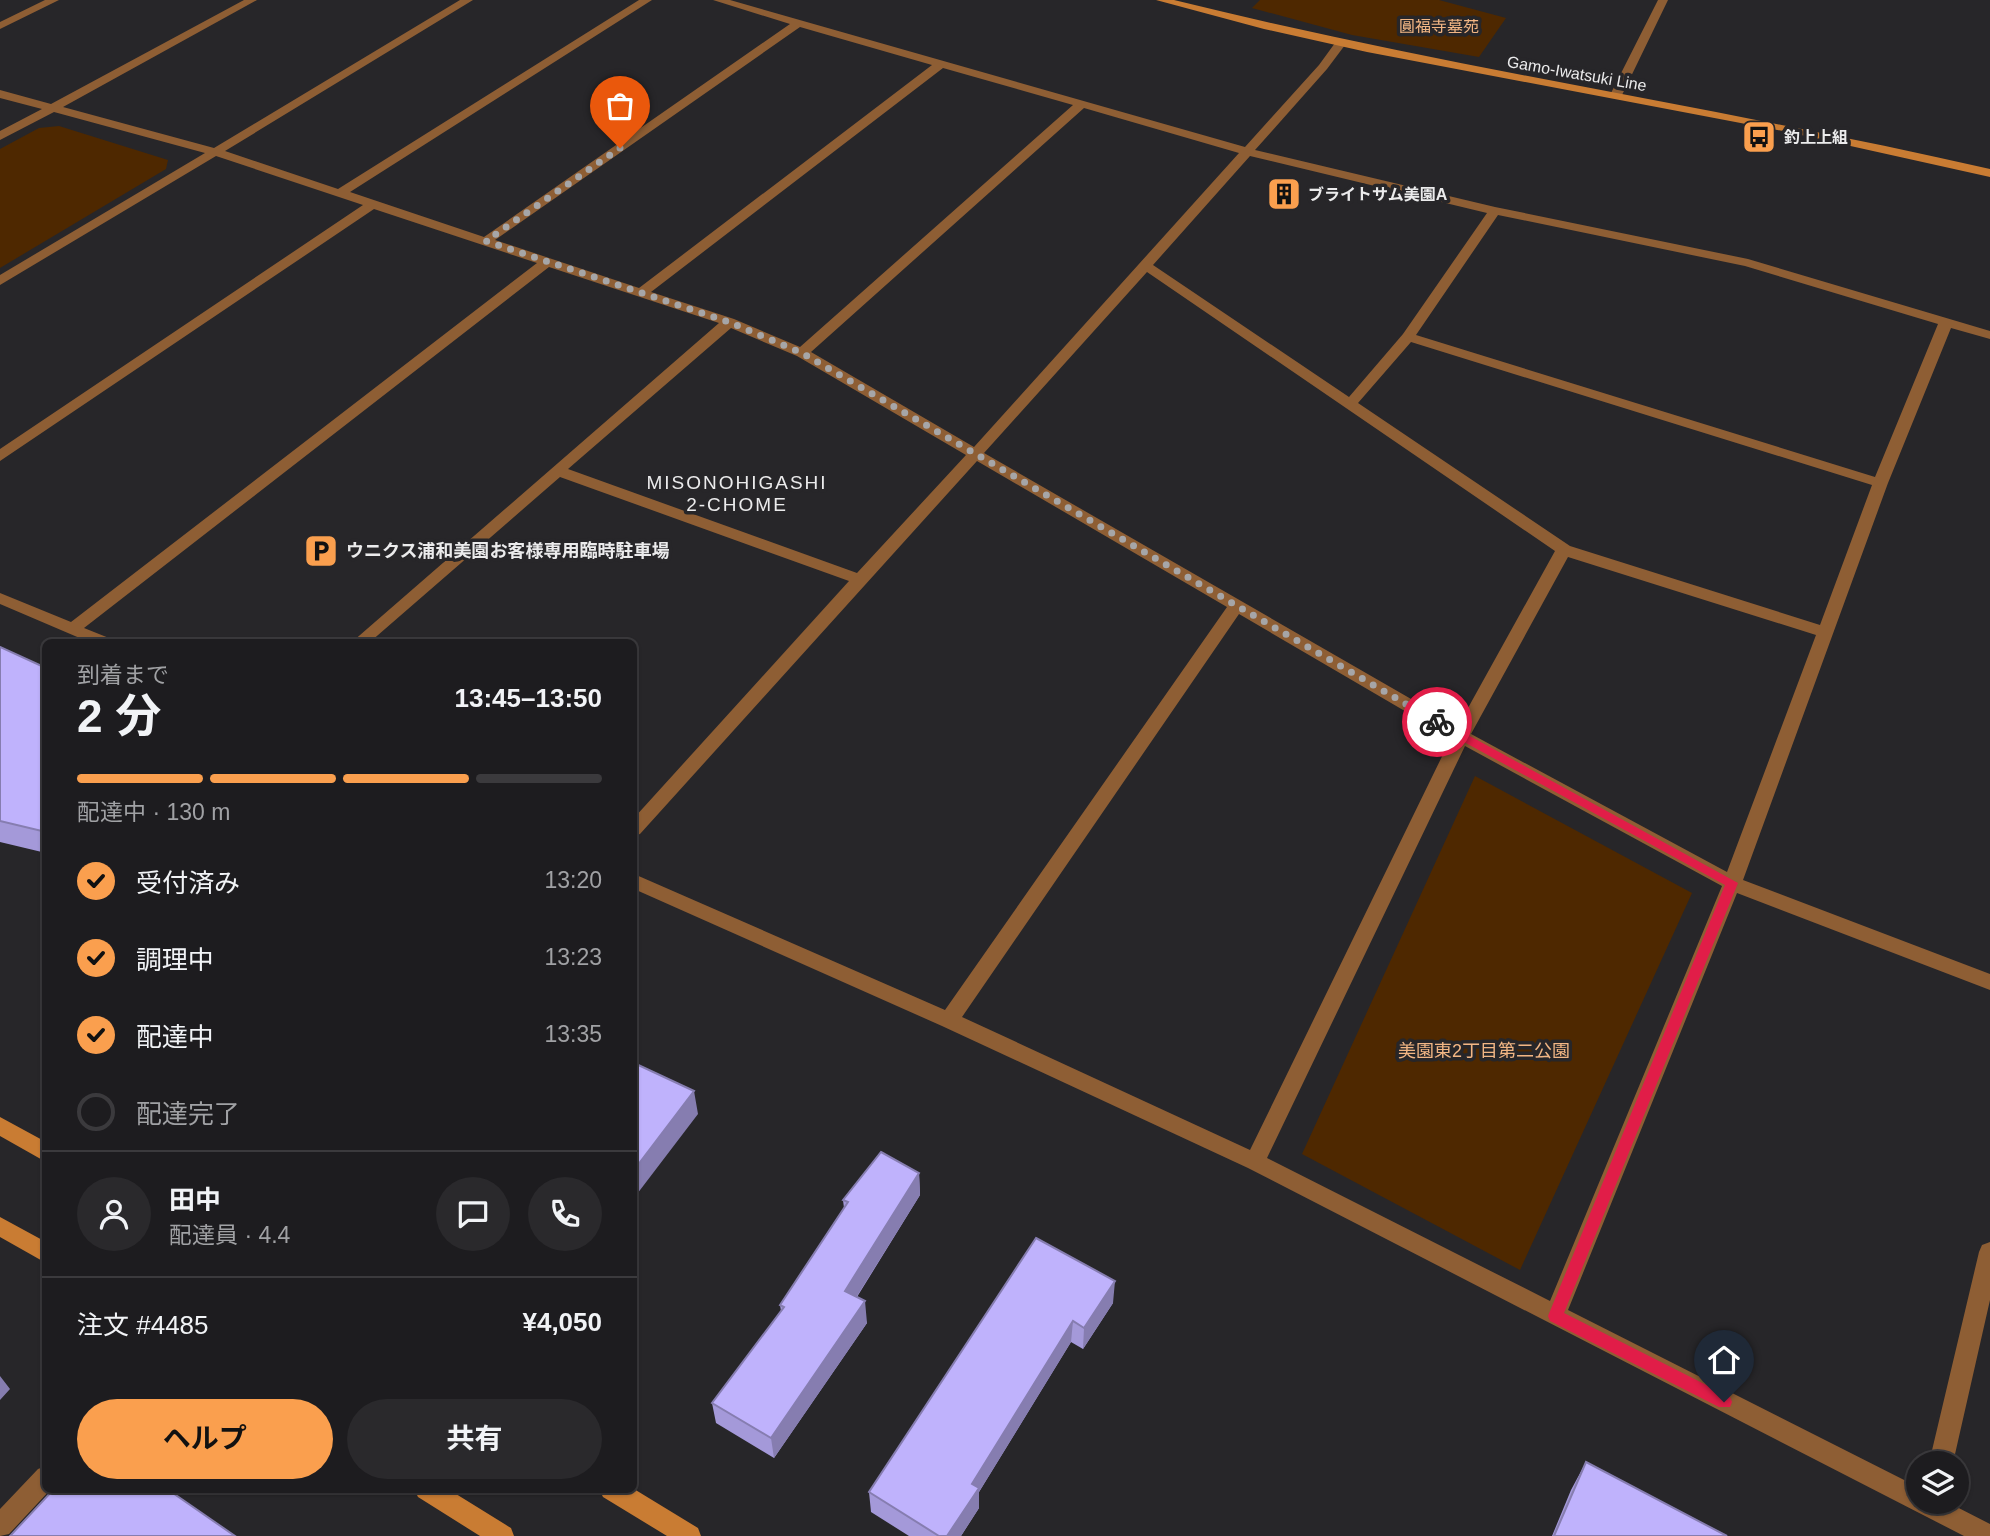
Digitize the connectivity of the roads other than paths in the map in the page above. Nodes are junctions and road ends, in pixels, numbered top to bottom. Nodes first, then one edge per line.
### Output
1 (54, 0) edge
2 (252, 0) edge
3 (468, 0) edge
4 (647, 0) edge
5 (718, 0) edge
6 (1161, 0) edge
7 (1663, 0) edge
8 (799, 23) junction
9 (0, 26) edge
10 (1339, 44) junction
11 (942, 63) junction
12 (0, 94) edge
13 (1616, 95) junction
14 (1083, 103) junction
15 (49, 108) junction
16 (0, 135) edge
17 (218, 152) junction
18 (1246, 152) junction
19 (1990, 173) edge
20 (340, 193) junction
21 (373, 204) junction
22 (1495, 211) junction
23 (486, 241) junction
24 (547, 262) junction
25 (1145, 265) junction
26 (0, 281) edge
27 (641, 293) junction
28 (729, 322) junction
29 (1946, 322) junction
30 (1990, 335) edge
31 (1408, 337) junction
32 (802, 353) junction
33 (1351, 403) junction
34 (976, 453) junction
35 (0, 456) edge
36 (559, 471) junction
37 (1880, 483) junction
38 (1564, 550) junction
39 (858, 579) junction
40 (0, 598) edge
41 (1237, 605) junction
42 (72, 629) junction
43 (1825, 632) junction
44 (96, 639) edge
45 (363, 639) edge
46 (1461, 736) junction
47 (637, 826) edge
48 (637, 882) edge
49 (1732, 883) junction
50 (1990, 982) edge
51 (949, 1020) junction
52 (0, 1126) edge
53 (42, 1151) edge
54 (1255, 1163) junction
55 (0, 1226) edge
56 (42, 1252) edge
57 (1990, 1252) edge
58 (1555, 1316) junction
59 (1944, 1451) edge
60 (42, 1481) edge
61 (1906, 1492) edge
62 (432, 1493) edge
63 (618, 1493) edge
64 (1948, 1514) edge
65 (0, 1526) edge
66 (502, 1536) edge
67 (689, 1536) edge
68 (1989, 1536) edge

1 - 9 street
2 - 15 street
3 - 17 street
4 - 20 street
5 - 8 street
6 - 10 main road, Gamo-Iwatsuki Line
7 - 13 street
8 - 11 street
8 - 23 street
10 - 13 main road, Gamo-Iwatsuki Line
10 - 18 street
11 - 14 street
11 - 27 street
12 - 15 street
13 - 19 main road, Gamo-Iwatsuki Line
14 - 18 street
14 - 32 street
15 - 16 street
15 - 17 street
17 - 20 street
17 - 26 street
18 - 22 street
18 - 25 street
20 - 21 street
21 - 23 street
21 - 35 street
22 - 29 street
22 - 31 street
23 - 24 street
24 - 27 street
24 - 42 street
25 - 33 street
25 - 34 street
27 - 28 street
28 - 32 street
28 - 36 street
29 - 30 street
29 - 37 street
31 - 33 street
31 - 37 street
32 - 34 street
33 - 38 street
34 - 39 street
34 - 41 street
36 - 39 street
36 - 45 street
37 - 43 street
38 - 43 street
38 - 46 street
39 - 47 street
40 - 42 street
41 - 46 street
41 - 51 street
42 - 44 street
43 - 49 street
46 - 49 street
46 - 54 street
48 - 51 street
49 - 50 street
49 - 58 street
51 - 54 street
52 - 53 main road
54 - 58 street
55 - 56 main road
57 - 59 street
58 - 61 street
60 - 65 street
62 - 66 main road
63 - 67 main road
64 - 68 street

